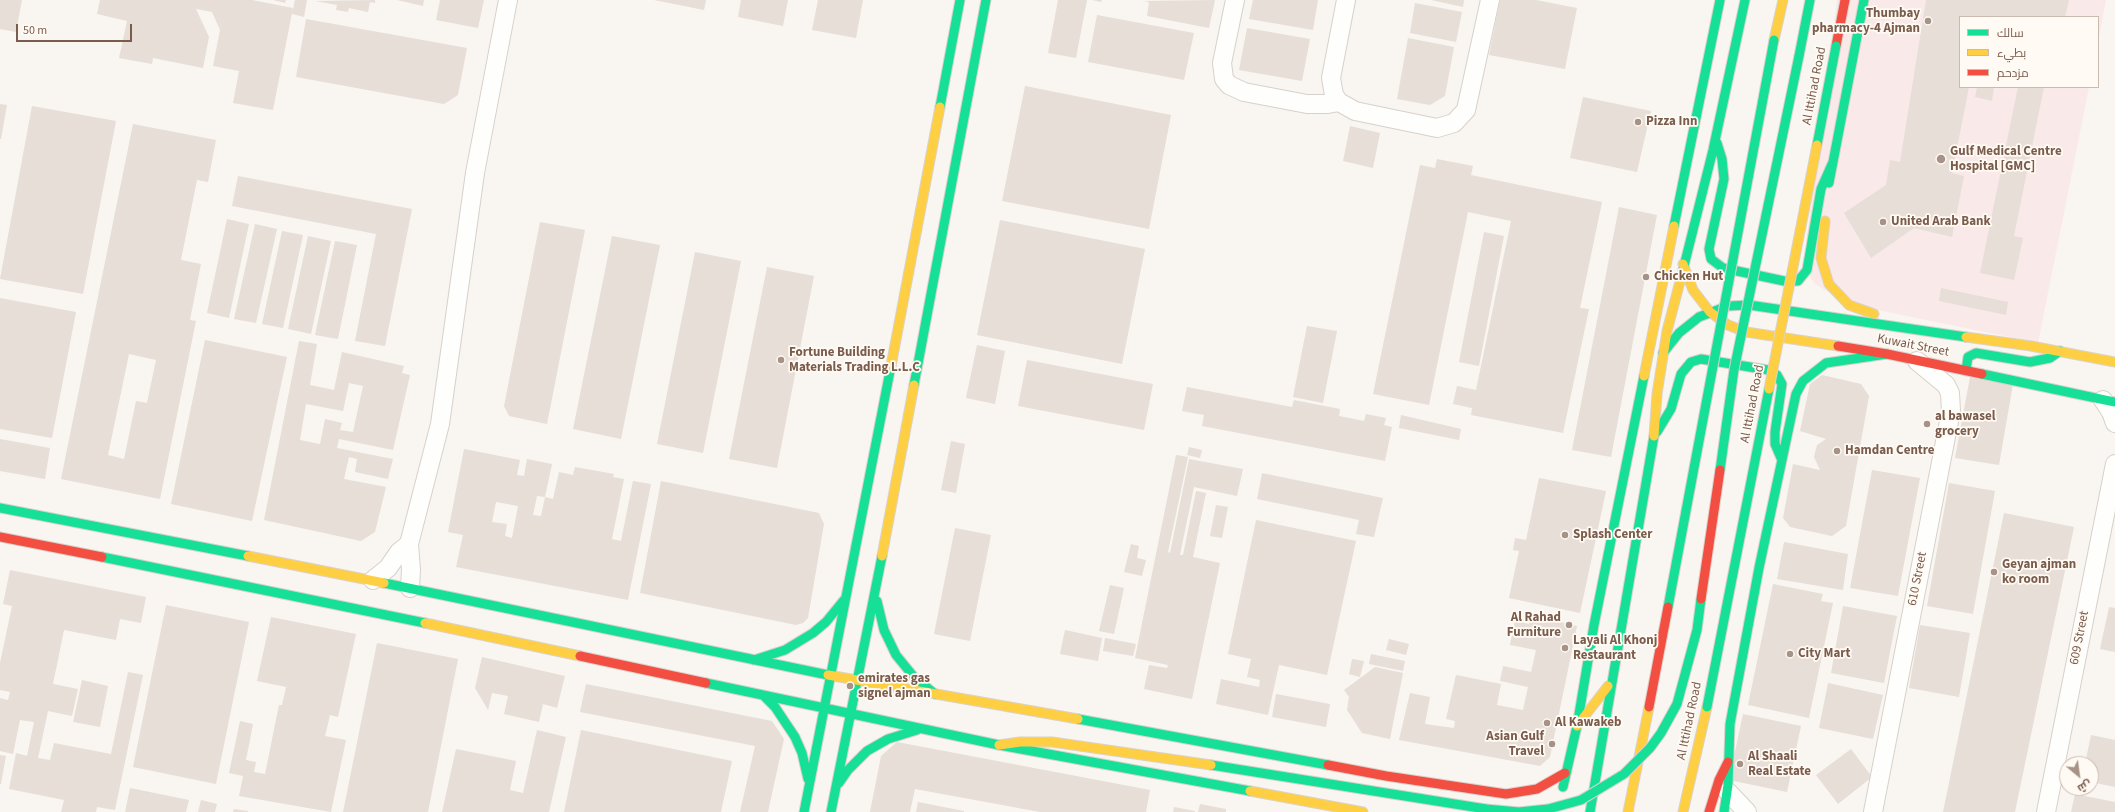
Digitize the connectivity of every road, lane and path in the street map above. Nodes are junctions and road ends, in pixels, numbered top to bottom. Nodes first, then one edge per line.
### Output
1 (508, 0) edge
2 (960, 0) edge
3 (986, 0) edge
4 (1235, 0) edge
5 (1346, 0) edge
6 (1490, 0) edge
7 (1720, 0) edge
8 (1745, 0) edge
9 (1782, 0) edge
10 (1810, 0) edge
11 (1845, 0) edge
12 (1864, 0) edge
13 (1339, 102) junction
14 (1716, 140) junction
15 (1832, 164) junction
16 (1683, 264) junction
17 (1710, 312) junction
18 (1984, 340) junction
19 (2060, 351) junction
20 (1663, 353) junction
21 (1887, 354) junction
22 (1916, 360) junction
23 (2115, 362) edge
24 (1966, 370) junction
25 (2109, 401) edge
26 (2115, 423) edge
27 (1654, 436) junction
28 (1781, 458) junction
29 (2115, 464) edge
30 (0, 508) edge
31 (0, 537) edge
32 (409, 544) junction
33 (373, 580) junction
34 (876, 589) junction
35 (278, 592) junction
36 (406, 593) junction
37 (336, 595) dead end
38 (846, 597) junction
39 (753, 660) junction
40 (831, 676) junction
41 (858, 681) junction
42 (1610, 684) junction
43 (763, 695) junction
44 (936, 695) junction
45 (824, 709) junction
46 (851, 714) junction
47 (1577, 726) junction
48 (923, 729) junction
49 (1000, 745) junction
50 (1728, 762) junction
51 (1565, 773) junction
52 (809, 788) junction
53 (835, 792) junction
54 (1728, 792) junction
55 (1516, 794) junction
56 (804, 812) edge
57 (831, 812) edge
58 (1363, 812) edge
59 (1523, 812) edge
60 (1558, 812) edge
61 (1590, 812) edge
62 (1628, 812) edge
63 (1683, 812) edge
64 (1709, 812) edge
65 (1724, 812) edge
66 (1748, 812) edge
67 (1873, 812) edge
68 (2046, 812) edge

1 - 32 street
2 - 38 main road
3 - 34 main road
4 - 13 street
5 - 13 street
6 - 13 street
7 - 47 main road
8 - 14 main road
9 - 62 main road, bridge
10 - 49 main road, bridge
11 - 63 main road, Al Ittihad Road, bridge
12 - 15 main road
14 - 15 main road
14 - 16 main road
15 - 18 main road
16 - 17 main road, Kuwait Street
16 - 20 main road
17 - 18 main road, Kuwait Street
17 - 20 main road, Kuwait Street
17 - 21 main road, Kuwait Street
18 - 19 main road, Kuwait Street
19 - 23 main road, Kuwait Street
19 - 24 main road
20 - 27 main road
21 - 22 main road, Kuwait Street
21 - 28 main road
22 - 24 main road, Kuwait Street
22 - 67 street, 610 Street
24 - 25 main road, Kuwait Street
25 - 26 street
27 - 28 main road
27 - 42 main road
28 - 50 main road
29 - 68 street, 609 Street
30 - 33 main road
31 - 35 main road
32 - 33 street
32 - 36 street
33 - 36 main road
34 - 41 main road
34 - 44 main road
35 - 37 main road
35 - 43 main road
36 - 39 main road
38 - 39 main road
38 - 40 main road
39 - 40 main road
40 - 41 main road
40 - 45 main road
41 - 44 main road
41 - 46 main road
42 - 47 main road
42 - 61 main road
43 - 45 main road
43 - 52 main road
44 - 55 main road
45 - 46 main road
45 - 52 main road
46 - 48 main road
46 - 53 main road
47 - 51 main road
48 - 49 main road
48 - 53 main road
49 - 58 main road
50 - 54 main road
50 - 64 main road
51 - 55 main road
51 - 60 main road
52 - 56 main road
53 - 57 main road
54 - 65 main road
54 - 66 street
55 - 59 main road

